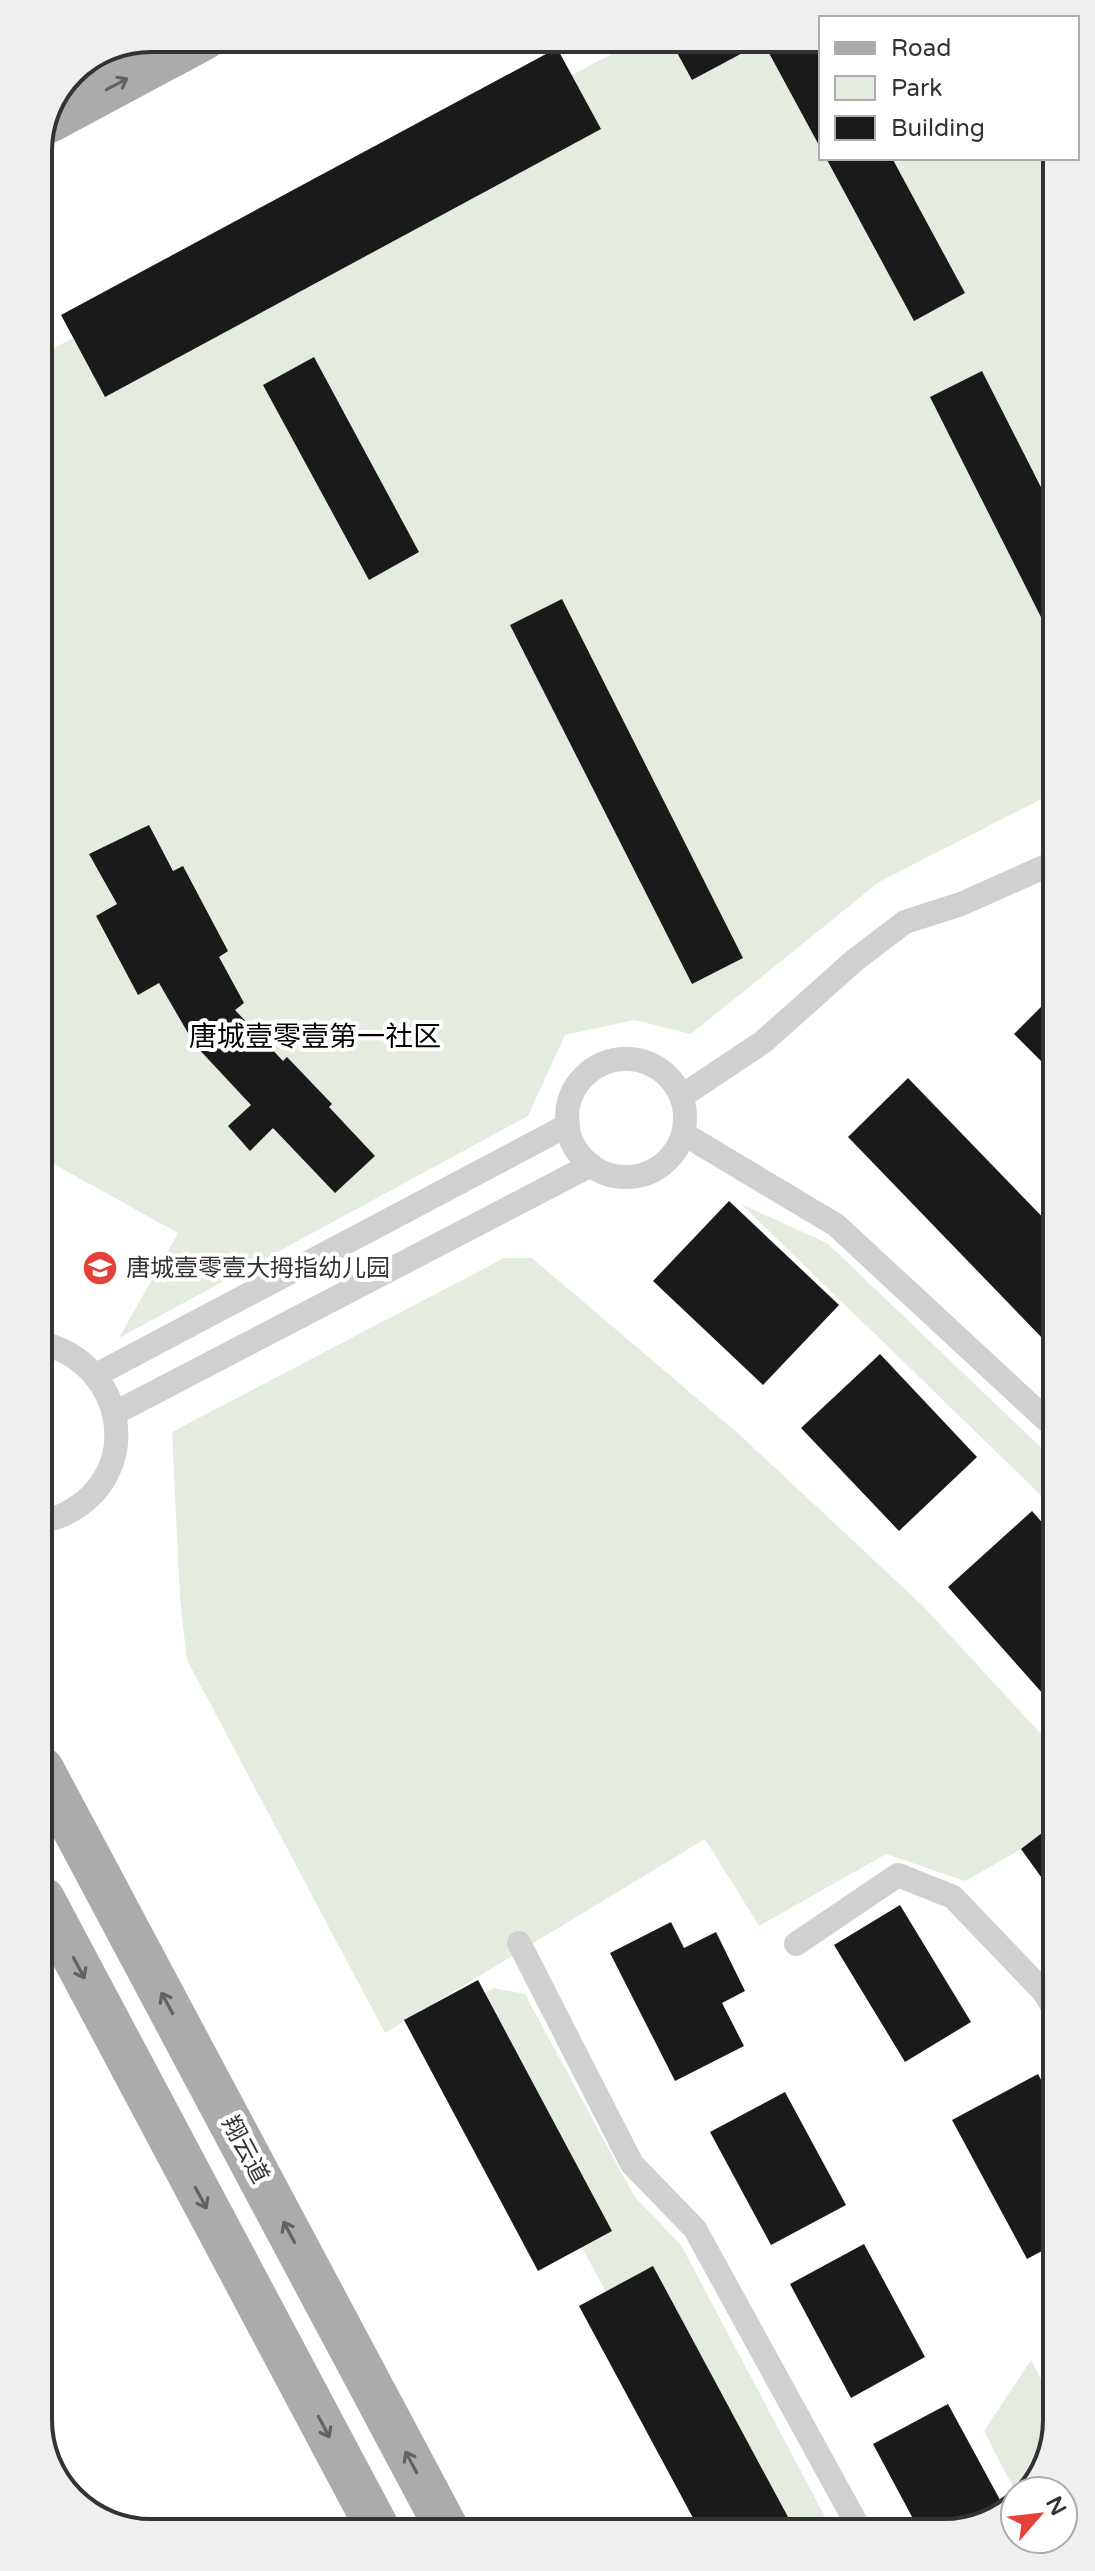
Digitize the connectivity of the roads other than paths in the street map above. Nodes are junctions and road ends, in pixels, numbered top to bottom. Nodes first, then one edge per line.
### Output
1 (178, 52) edge
2 (59, 116) edge
3 (1043, 867) edge
4 (682, 1096) junction
5 (568, 1125) junction
6 (684, 1134) junction
7 (591, 1165) junction
8 (52, 1347) edge
9 (96, 1375) junction
10 (115, 1413) junction
11 (1043, 1417) edge
12 (52, 1518) edge
13 (52, 1788) edge
14 (52, 1916) edge
15 (519, 1943) dead end
16 (796, 1944) dead end
17 (1043, 1991) edge
18 (373, 2519) edge
19 (442, 2519) edge
20 (854, 2519) edge

2 -> 1 main road
3 - 4 lane
4 - 5 lane
4 - 6 lane
5 - 7 lane
5 - 9 lane
6 - 7 lane
6 - 11 lane
7 - 10 lane
8 - 9 lane
9 - 10 lane
10 - 12 lane
19 -> 13 main road, 翔云道
14 -> 18 main road
15 - 20 lane
16 - 17 lane

